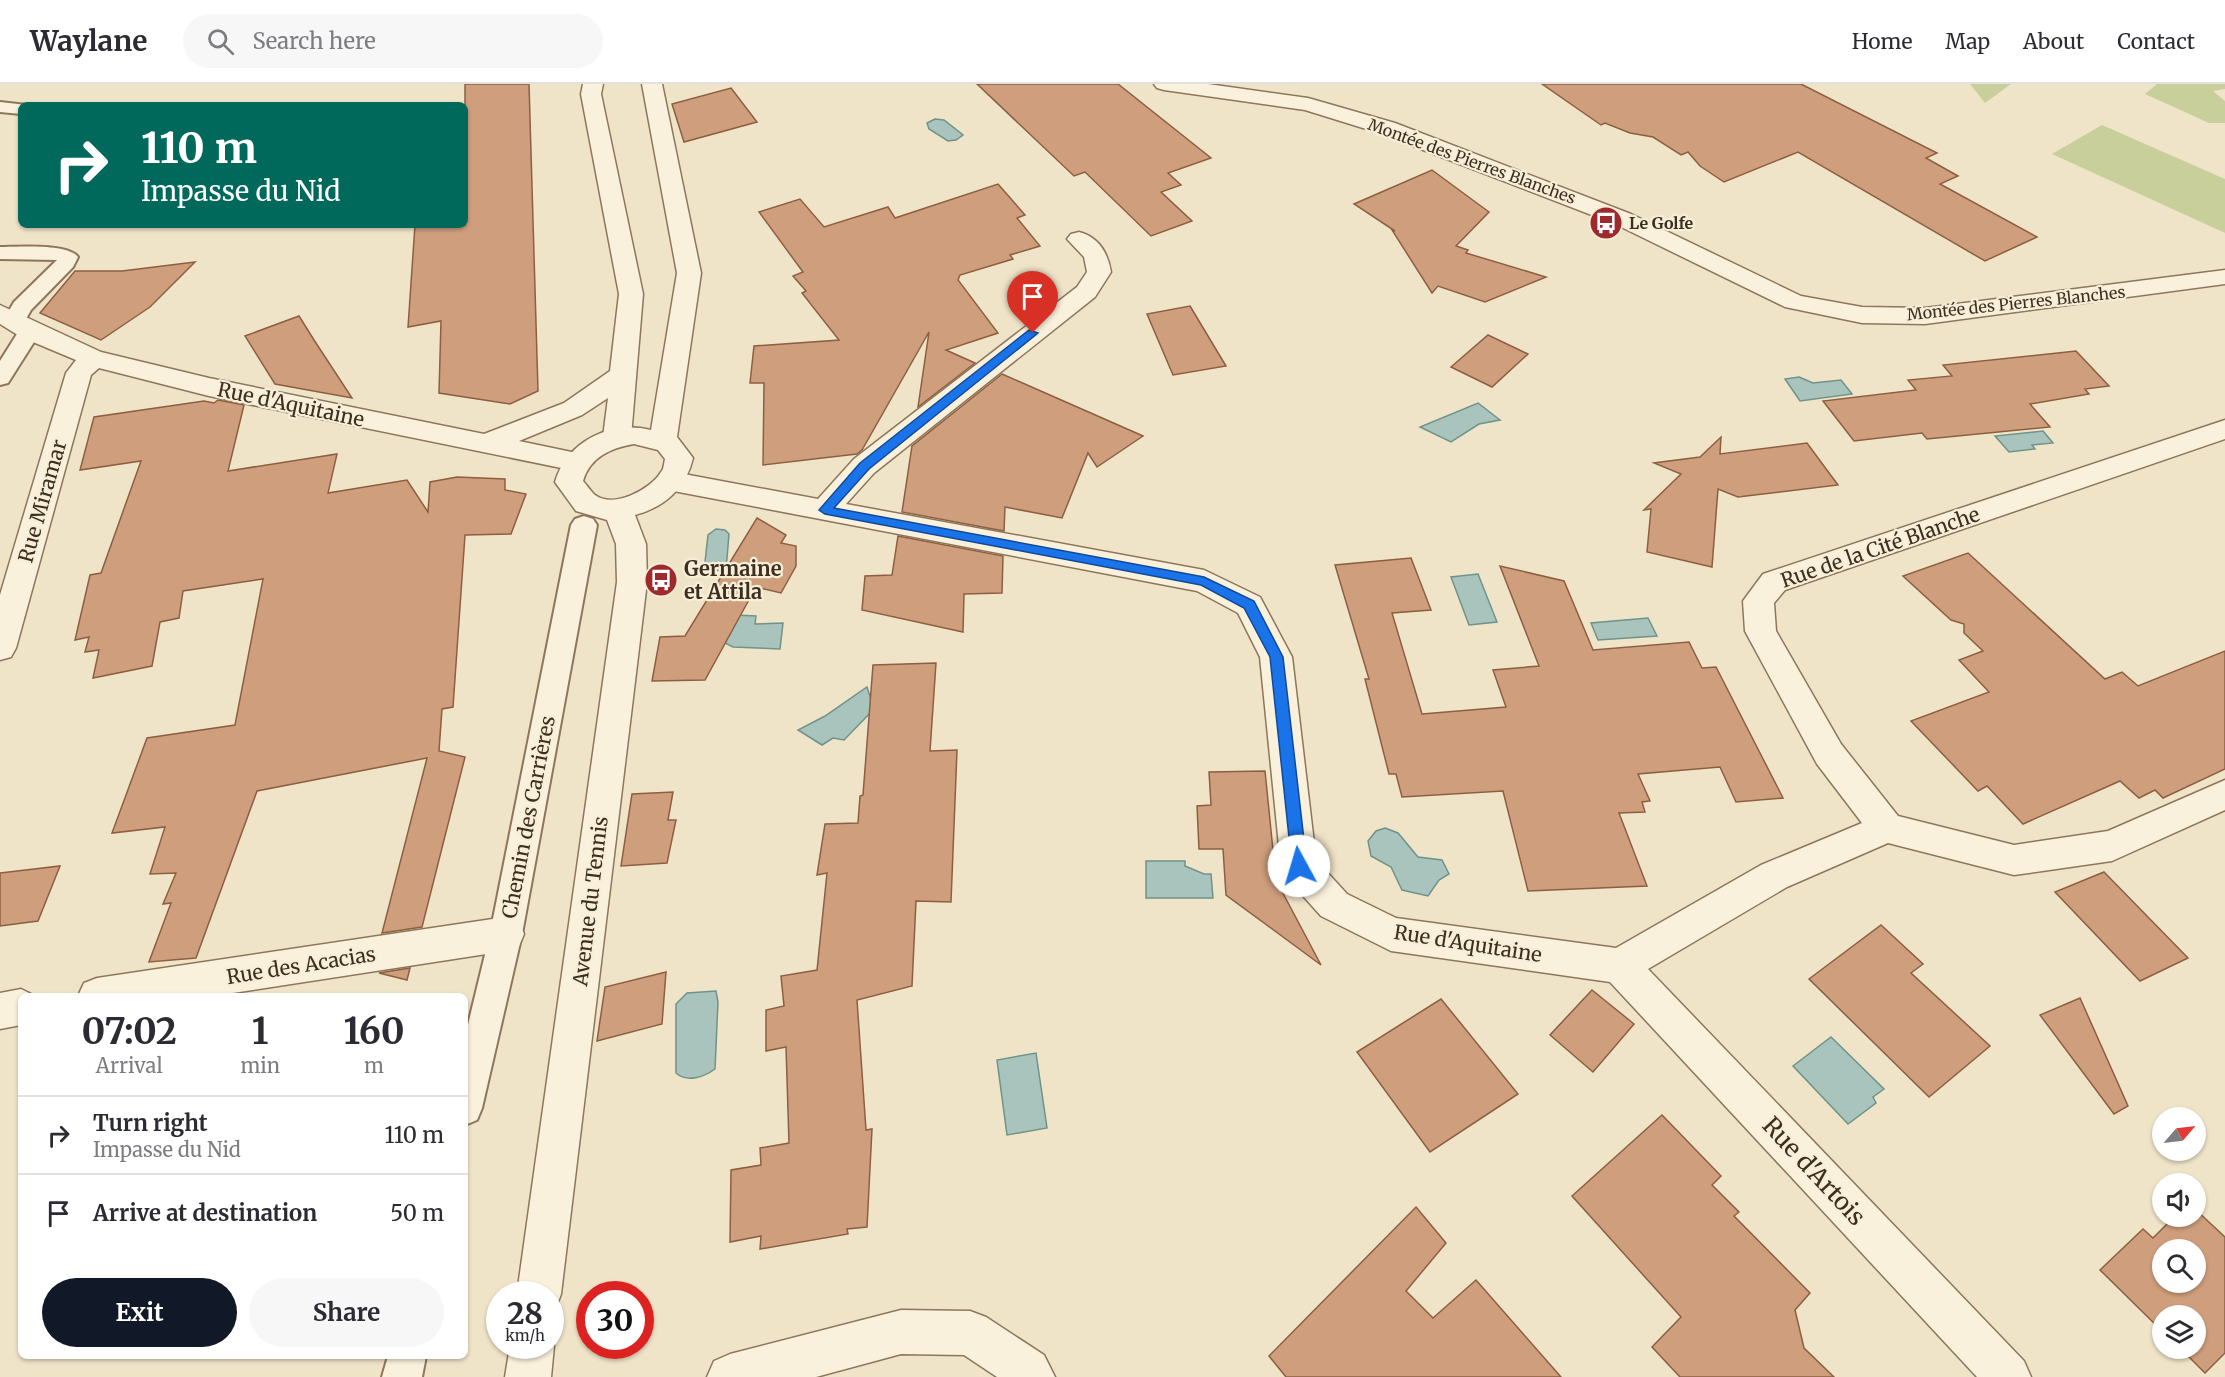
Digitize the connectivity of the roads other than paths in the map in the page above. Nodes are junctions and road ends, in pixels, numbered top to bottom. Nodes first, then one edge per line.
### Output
1 (593, 84) edge
2 (652, 84) edge
3 (1164, 84) edge
4 (0, 107) edge
5 (18, 109) edge
6 (1079, 239) dead end
7 (0, 253) edge
8 (2225, 277) edge
9 (15, 322) edge
10 (93, 358) junction
11 (623, 375) junction
12 (0, 378) edge
13 (2225, 429) edge
14 (617, 437) junction
15 (663, 440) junction
16 (485, 444) junction
17 (576, 462) junction
18 (673, 482) junction
19 (618, 508) junction
20 (825, 510) junction
21 (584, 525) dead end
22 (0, 648) edge
23 (2225, 794) edge
24 (1887, 828) junction
25 (506, 934) junction
26 (1620, 966) junction
27 (117, 993) edge
28 (18, 1008) edge
29 (0, 1011) edge
30 (468, 1095) edge
31 (541, 1281) edge
32 (406, 1359) edge
33 (530, 1359) edge
34 (402, 1377) edge
35 (528, 1377) edge
36 (730, 1377) edge
37 (1032, 1377) edge
38 (2007, 1377) edge

1 - 11 street
2 - 15 street
3 - 8 street, Montée des Pierres Blanches
4 - 5 lane
6 - 20 street
7 - 9 lane
9 - 10 street, Rue d'Aquitaine
9 - 12 lane
10 - 16 street, Rue d'Aquitaine
10 - 22 street, Rue Miramar
11 - 14 street
11 - 16 street
13 - 24 street, Rue de la Cité Blanche
14 - 15 street
14 - 17 street
15 - 18 street
16 - 17 street, Rue d'Aquitaine
17 - 19 street
18 - 19 street
18 - 20 street, Rue d'Aquitaine
19 - 31 street, Avenue du Tennis
20 - 26 street, Rue d'Aquitaine
21 - 25 lane, Chemin des Carrières
23 - 24 street
24 - 26 street
25 - 27 street, Rue des Acacias
25 - 30 lane, Chemin des Carrières
26 - 38 street, Rue d'Artois
28 - 29 street
32 - 34 lane
33 - 35 street
36 - 37 street

